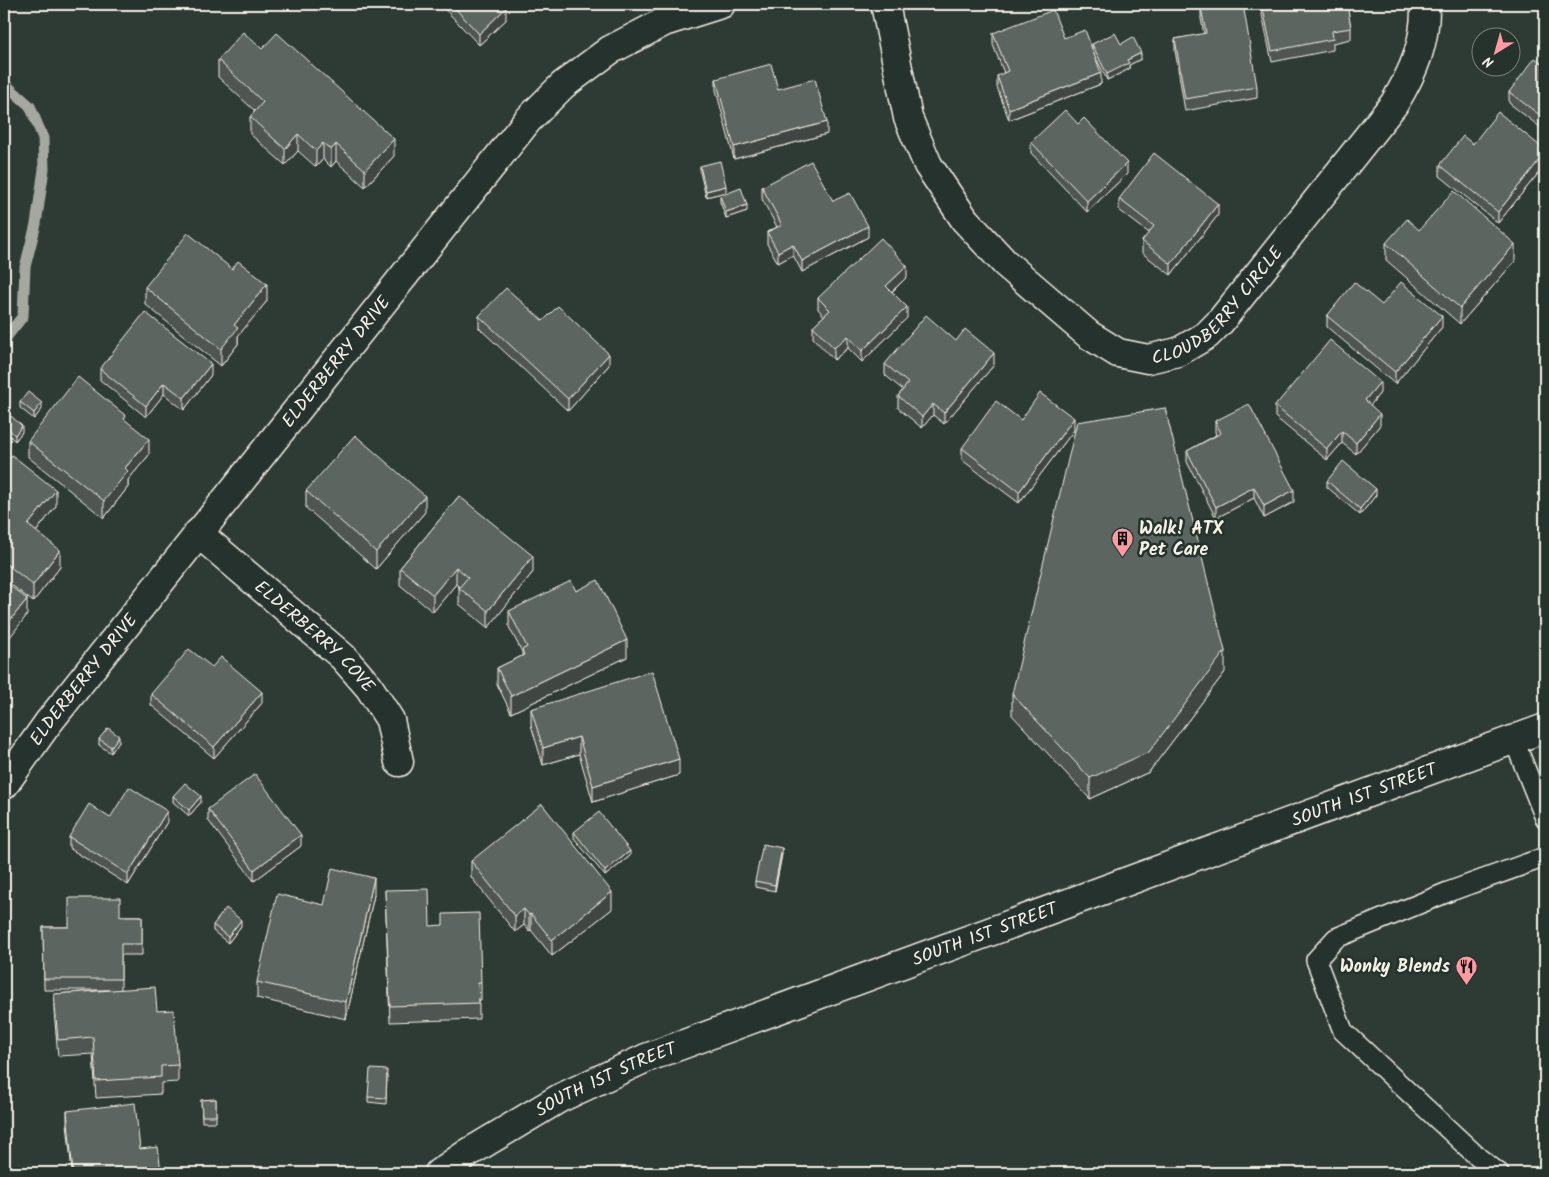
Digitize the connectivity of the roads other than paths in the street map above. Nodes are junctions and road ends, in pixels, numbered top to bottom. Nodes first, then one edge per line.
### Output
1 (721, 4) edge
2 (885, 4) edge
3 (1425, 4) edge
4 (198, 533) junction
5 (1545, 728) edge
6 (1514, 740) junction
7 (399, 762) dead end
8 (4, 785) edge
9 (1545, 818) edge
10 (1545, 857) edge
11 (439, 1173) edge
12 (1499, 1173) edge

1 - 4 street, ELDERBERRY DRIVE
2 - 3 street, CLOUDBERRY CIRCLE
4 - 7 street, ELDERBERRY COVE
4 - 8 street, ELDERBERRY DRIVE
5 - 6 street, SOUTH 1ST STREET
6 - 9 lane
6 - 11 street, SOUTH 1ST STREET
10 - 12 lane

